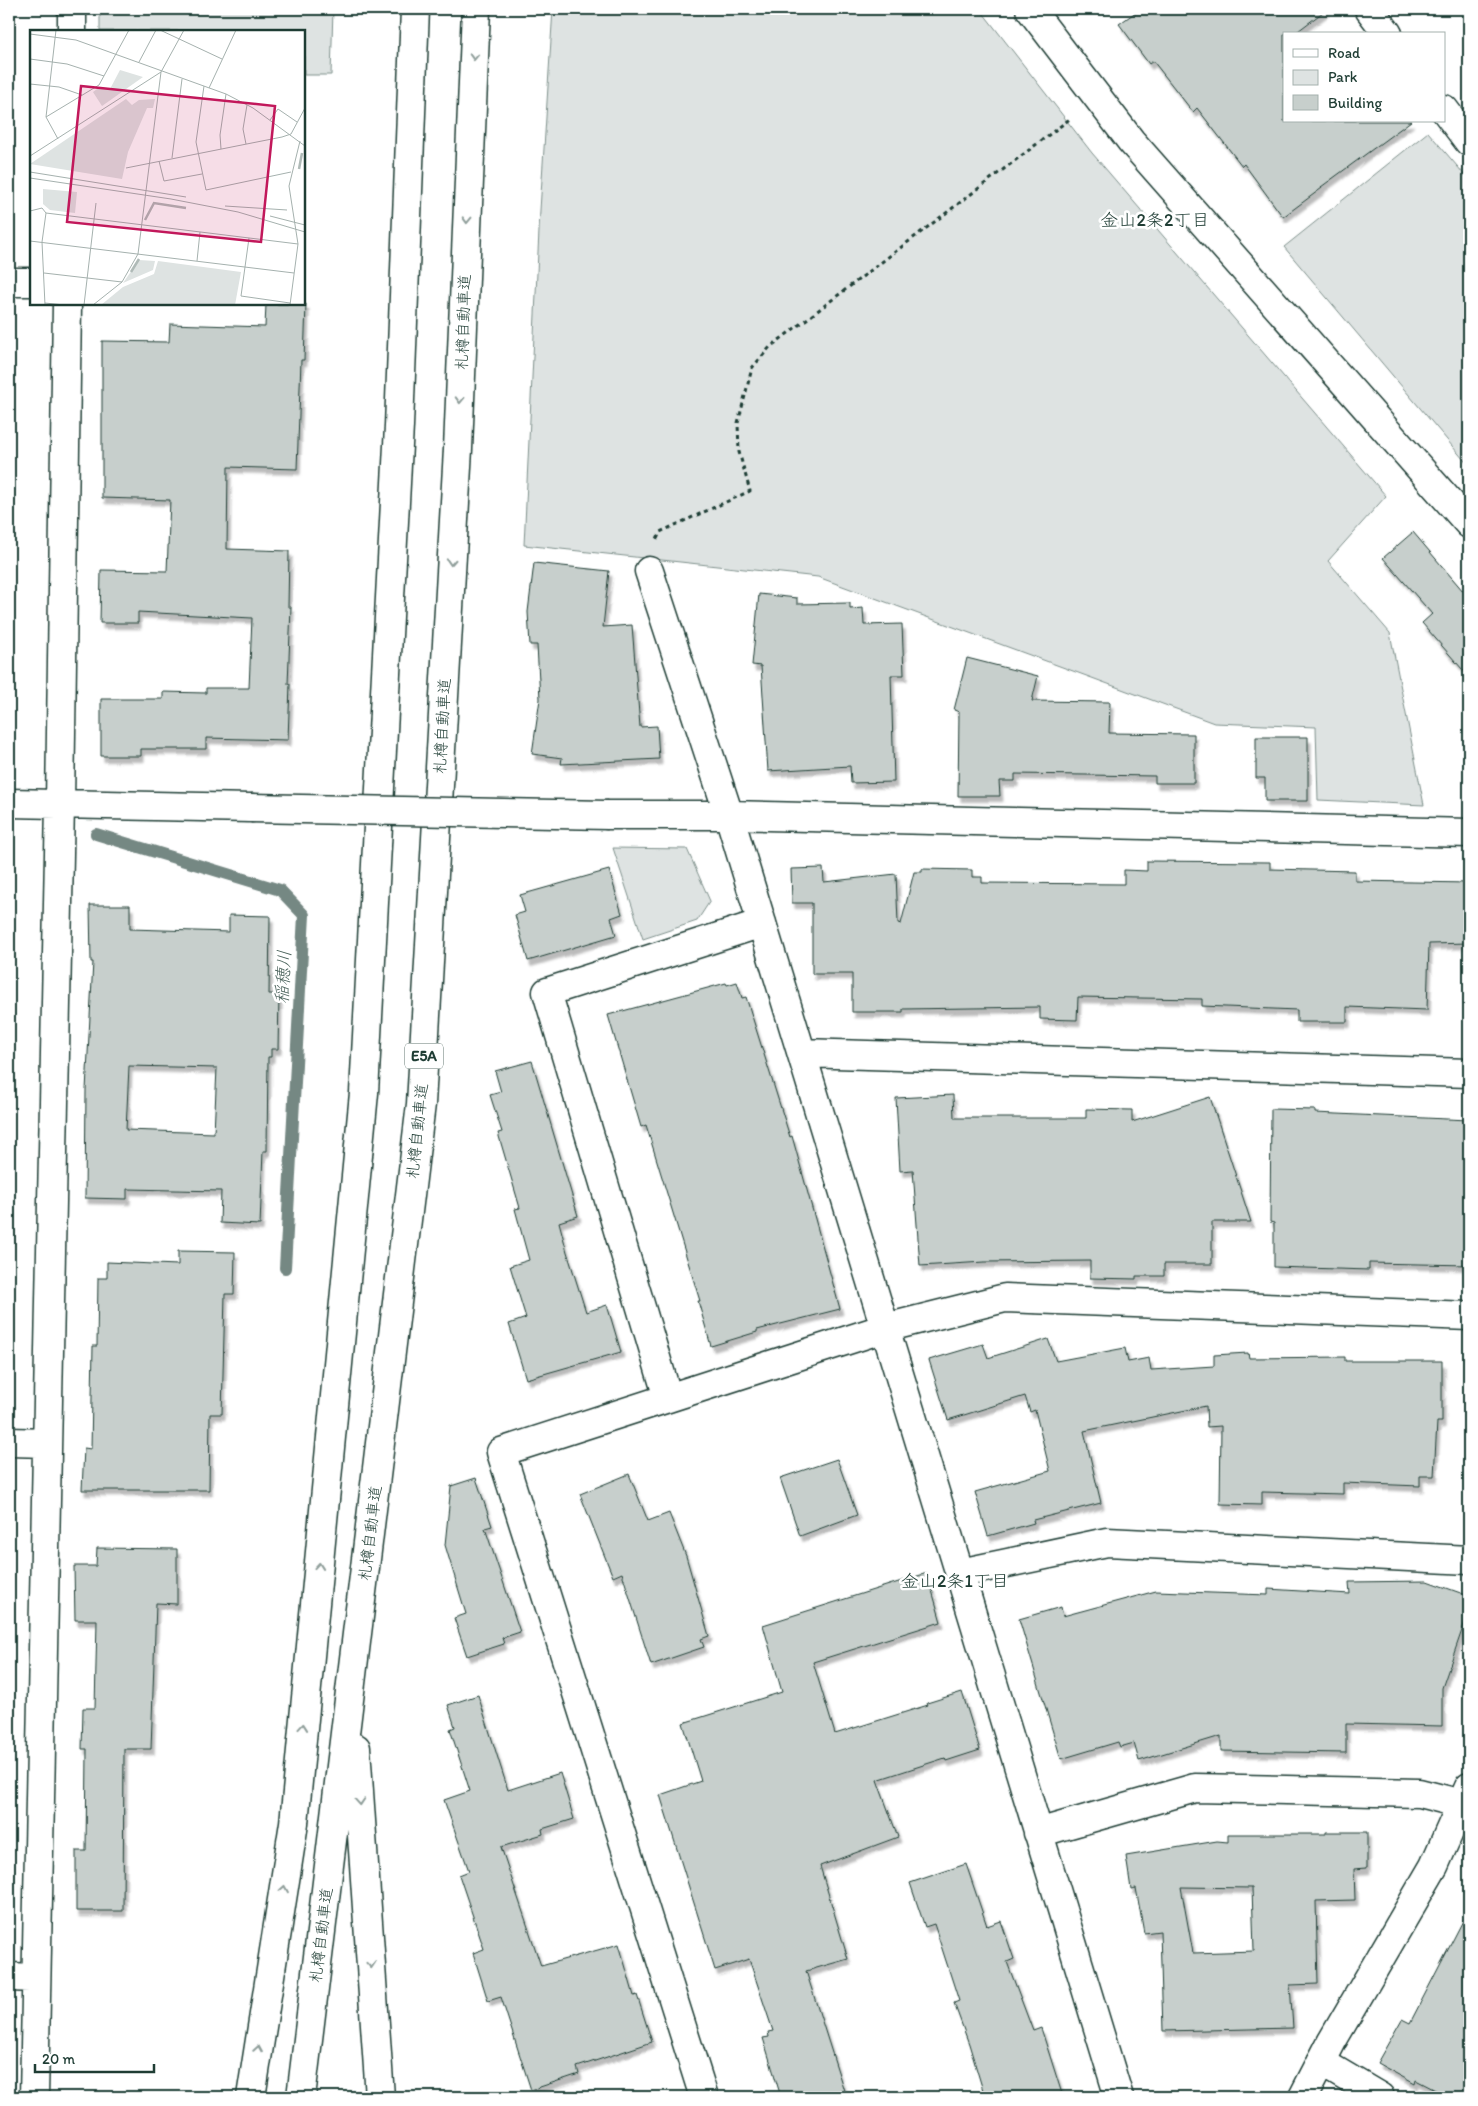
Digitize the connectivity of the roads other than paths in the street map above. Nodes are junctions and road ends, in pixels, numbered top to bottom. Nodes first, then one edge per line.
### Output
1 (72, 9) edge
2 (415, 9) edge
3 (476, 9) edge
4 (1030, 9) edge
5 (72, 30) edge
6 (1446, 112) edge
7 (1469, 142) edge
8 (9, 282) edge
9 (30, 282) edge
10 (67, 305) edge
11 (1469, 524) edge
12 (649, 571) road end
13 (9, 803) edge
14 (60, 804) junction
15 (729, 815) junction
16 (1469, 833) edge
17 (762, 923) junction
18 (802, 1053) junction
19 (1469, 1073) edge
20 (1469, 1316) edge
21 (885, 1328) junction
22 (668, 1398) junction
23 (9, 1442) edge
24 (47, 1443) junction
25 (1469, 1560) edge
26 (960, 1573) junction
27 (352, 1684) junction
28 (1465, 1796) edge
29 (1038, 1833) junction
30 (9, 1977) edge
31 (36, 1978) junction
32 (1321, 2062) junction
33 (34, 2097) edge
34 (250, 2097) edge
35 (301, 2097) edge
36 (380, 2097) edge
37 (704, 2097) edge
38 (1119, 2097) edge
39 (1303, 2097) edge
40 (1380, 2097) edge

1 - 5 main road
34 -> 2 main road
3 -> 27 main road, 札樽自動車道 / E5A
4 - 11 main road
6 - 7 main road
8 - 9 main road
10 - 14 main road
12 - 15 main road
13 - 14 main road
14 - 15 main road, bridge
14 - 24 main road
15 - 16 main road
15 - 17 main road
17 - 18 main road
17 - 22 main road
18 - 19 main road
18 - 21 main road
20 - 21 main road
21 - 22 main road
21 - 26 main road
22 - 37 main road
23 - 24 main road
24 - 31 main road
25 - 26 main road
26 - 29 main road
27 - 35 main road, 札樽自動車道 / E5A
27 -> 36 main road
28 - 29 main road
28 - 32 main road
29 - 38 main road
30 - 31 main road
31 - 33 main road
32 - 39 main road
32 - 40 main road

